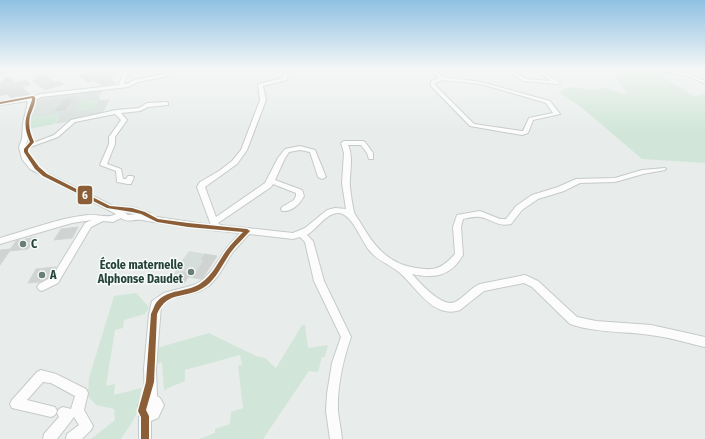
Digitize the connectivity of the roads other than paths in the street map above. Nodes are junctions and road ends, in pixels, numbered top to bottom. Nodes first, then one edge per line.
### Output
1 (84, 90) edge
2 (261, 90) edge
3 (438, 90) edge
4 (508, 90) edge
5 (32, 99) junction
6 (0, 103) edge
7 (166, 104) dead end
8 (116, 112) junction
9 (28, 144) junction
10 (371, 158) dead end
11 (663, 169) dead end
12 (130, 177) dead end
13 (322, 177) dead end
14 (272, 181) junction
15 (109, 207) junction
16 (285, 208) dead end
17 (122, 214) junction
18 (350, 215) junction
19 (101, 218) junction
20 (157, 220) junction
21 (214, 221) junction
22 (246, 230) junction
23 (302, 235) junction
24 (0, 241) edge
25 (401, 269) junction
26 (42, 287) dead end
27 (705, 342) edge
28 (145, 438) edge
29 (49, 439) edge
30 (72, 439) edge
31 (336, 439) edge

1 - 5 street
2 - 21 street
3 - 4 street
5 - 6 street
5 - 9 street
7 - 8 street
8 - 9 street
8 - 12 street
9 - 15 street
10 - 18 street
11 - 25 street
13 - 14 street
14 - 16 street
14 - 21 street
15 - 17 street
15 - 20 street
17 - 19 street
17 - 20 street
18 - 23 street
18 - 25 street
19 - 24 street
19 - 26 street
20 - 21 street
21 - 22 street
22 - 23 street
22 - 28 street
23 - 31 street
25 - 27 street
29 - 30 street

